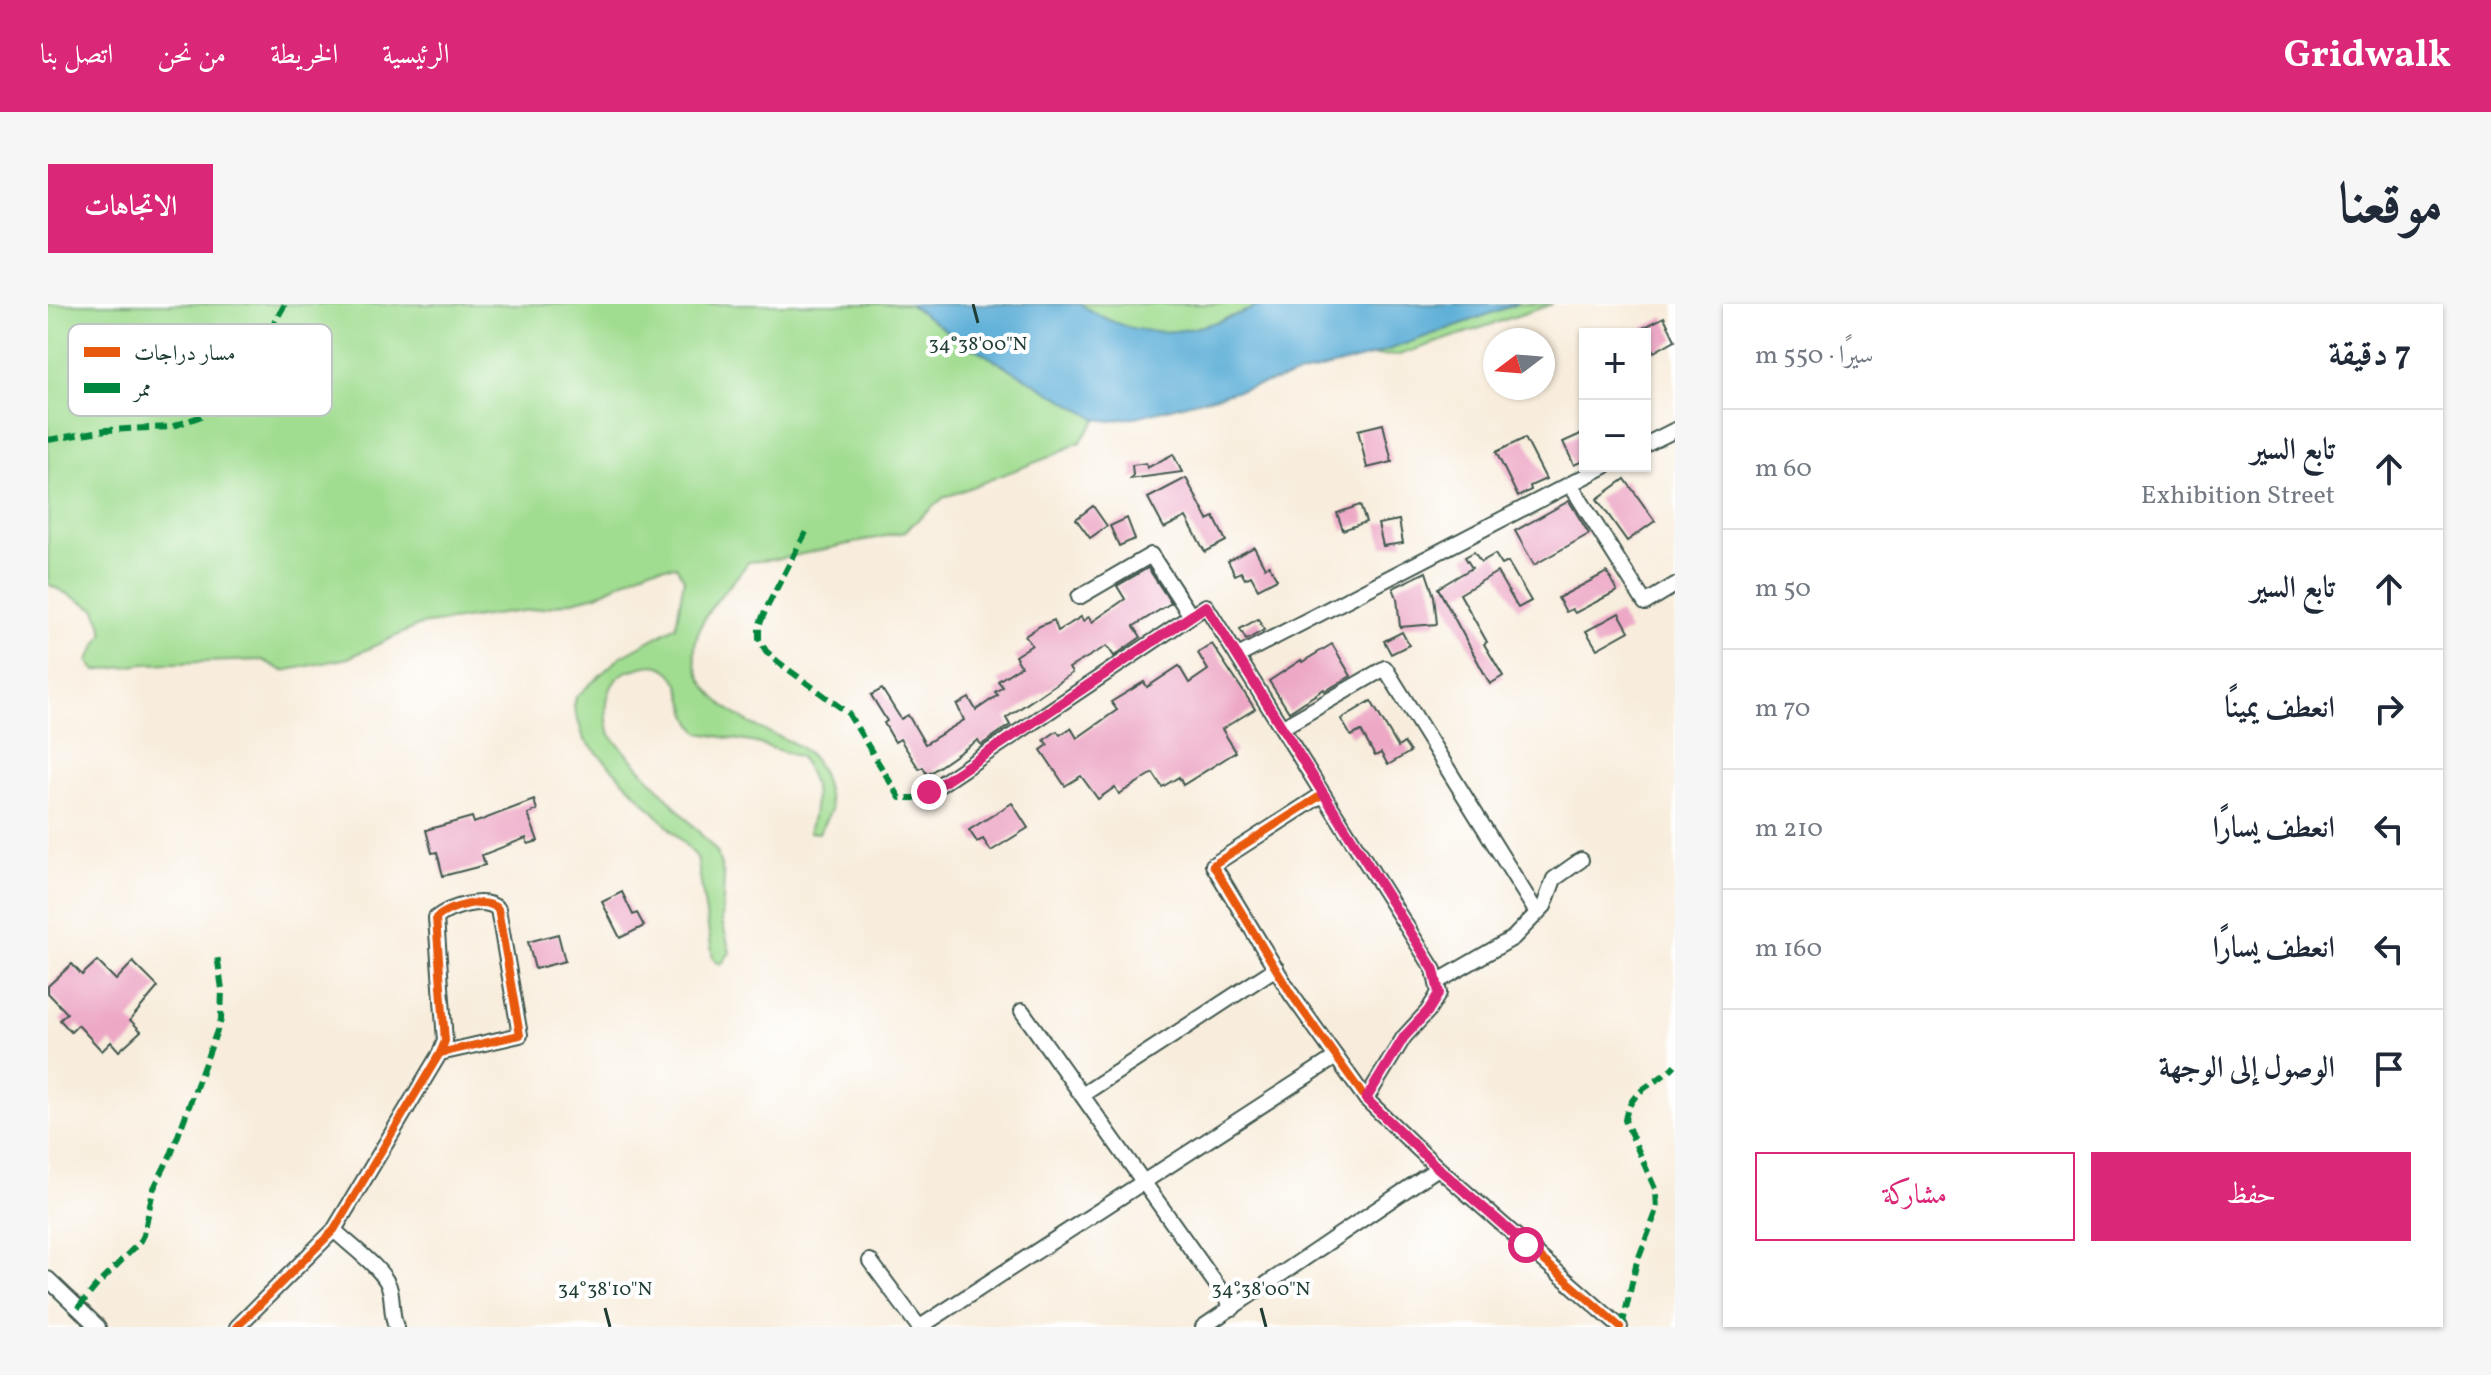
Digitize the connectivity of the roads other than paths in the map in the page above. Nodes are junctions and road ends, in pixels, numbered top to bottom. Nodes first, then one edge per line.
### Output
1 (1675, 430) edge
2 (1651, 442) edge
3 (1593, 472) edge
4 (1570, 484) junction
5 (1675, 585) edge
6 (1079, 597) dead end
7 (1191, 616) junction
8 (1238, 656) junction
9 (1283, 727) junction
10 (929, 792) dead end
11 (1323, 794) junction
12 (1581, 860) dead end
13 (1537, 913) junction
14 (1276, 968) junction
15 (1437, 982) junction
16 (1022, 1011) dead end
17 (440, 1053) junction
18 (1336, 1057) junction
19 (1082, 1095) junction
20 (1366, 1099) junction
21 (1438, 1168) junction
22 (1144, 1181) junction
23 (334, 1230) junction
24 (870, 1261) dead end
25 (48, 1279) edge
26 (1227, 1317) edge
27 (250, 1322) edge
28 (98, 1327) edge
29 (237, 1327) edge
30 (396, 1327) edge
31 (920, 1327) edge
32 (1203, 1327) edge
33 (1620, 1327) edge

1 - 2 street
3 - 4 street
4 - 5 street
4 - 8 street
6 - 7 street
7 - 8 street
7 - 10 street
8 - 9 street
9 - 11 street
9 - 13 street
11 - 14 street
11 - 15 street
12 - 13 street
13 - 15 street
14 - 18 street
14 - 19 street
15 - 20 street
16 - 19 street
17 - 17 street
17 - 23 street
18 - 20 street
18 - 22 street
19 - 22 street
20 - 21 street
21 - 26 street
21 - 33 street
22 - 26 street
22 - 31 street
23 - 27 street
23 - 30 street
24 - 31 street
25 - 28 street
26 - 32 street
27 - 29 street

